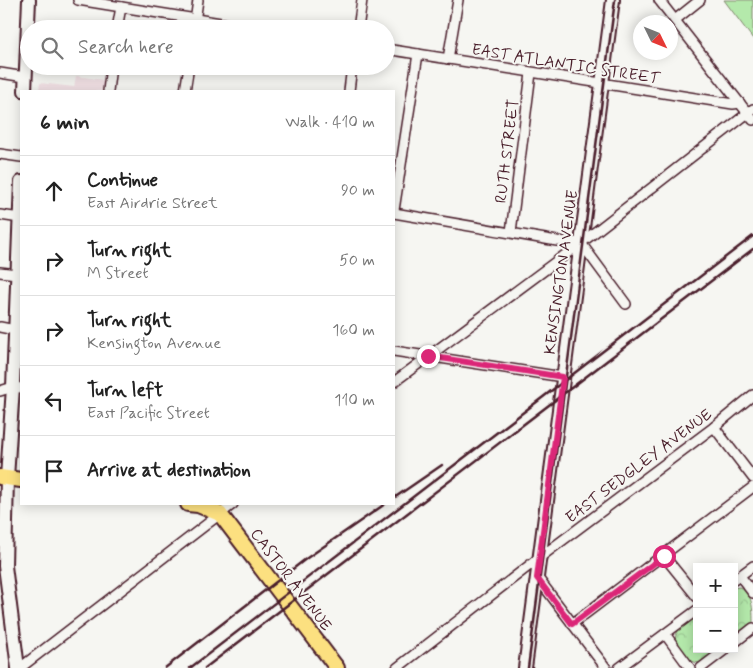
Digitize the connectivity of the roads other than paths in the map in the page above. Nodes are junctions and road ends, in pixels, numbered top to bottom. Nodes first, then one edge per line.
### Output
1 (29, 0) edge
2 (84, 0) edge
3 (140, 0) edge
4 (198, 0) edge
5 (362, 0) edge
6 (458, 0) edge
7 (613, 0) edge
8 (659, 0) edge
9 (700, 0) edge
10 (121, 7) junction
11 (139, 10) junction
12 (671, 15) edge
13 (678, 18) edge
14 (195, 19) junction
15 (28, 20) edge
16 (119, 20) edge
17 (201, 20) edge
18 (359, 20) edge
19 (678, 24) edge
20 (395, 50) edge
21 (418, 54) junction
22 (448, 59) junction
23 (0, 73) edge
24 (531, 73) junction
25 (111, 75) edge
26 (188, 75) edge
27 (351, 75) edge
28 (25, 77) joint
29 (602, 83) junction
30 (24, 90) edge
31 (108, 90) edge
32 (185, 90) edge
33 (348, 90) edge
34 (740, 103) junction
35 (751, 114) edge
36 (0, 154) edge
37 (20, 157) edge
38 (395, 205) edge
39 (395, 212) edge
40 (0, 215) edge
41 (20, 218) joint
42 (511, 232) junction
43 (581, 242) junction
44 (0, 272) edge
45 (17, 274) junction
46 (626, 304) dead end
47 (0, 328) edge
48 (15, 330) junction
49 (395, 351) edge
50 (428, 356) junction
51 (563, 377) junction
52 (395, 381) edge
53 (17, 388) edge
54 (0, 391) edge
55 (753, 395) edge
56 (714, 428) junction
57 (10, 478) edge
58 (753, 478) edge
59 (753, 487) edge
60 (198, 505) edge
61 (232, 505) edge
62 (220, 514) junction
63 (664, 556) junction
64 (539, 558) junction
65 (753, 566) edge
66 (738, 577) edge
67 (537, 578) junction
68 (738, 579) edge
69 (693, 593) edge
70 (753, 593) edge
71 (693, 613) edge
72 (572, 624) junction
73 (753, 628) edge
74 (665, 634) junction
75 (738, 640) edge
76 (721, 653) edge
77 (19, 668) edge
78 (337, 668) edge
79 (397, 668) edge
80 (525, 668) edge
81 (606, 668) edge
82 (620, 668) edge
83 (690, 668) edge
84 (701, 668) edge

1 - 15 street
2 - 10 street
3 - 11 street
4 - 14 street
5 - 18 street
6 - 22 street
7 - 29 street, KENSINGTON AVENUE
8 - 12 street
9 - 13 street
10 - 11 street
10 - 16 street
11 - 14 street
14 - 17 street
19 - 34 street
20 - 21 street, EAST ATLANTIC STREET
21 - 22 street, EAST ATLANTIC STREET
21 - 38 street
22 - 24 street, EAST ATLANTIC STREET
23 - 28 street
24 - 29 street, EAST ATLANTIC STREET
24 - 42 street, RUTH STREET
25 - 31 street
26 - 32 street
27 - 33 street
28 - 30 street
29 - 34 street, EAST ATLANTIC STREET
29 - 43 street, KENSINGTON AVENUE
34 - 35 street
35 - 43 street
36 - 37 street
39 - 42 street
40 - 41 street
41 - 45 street
42 - 43 street
43 - 46 street
43 - 50 street
43 - 51 street, KENSINGTON AVENUE
44 - 45 street
45 - 48 street
47 - 48 street
48 - 53 street
49 - 50 street
50 - 51 street
50 - 52 street
51 - 64 street, KENSINGTON AVENUE
53 - 54 street
53 - 57 street
55 - 56 street, EAST SEDGLEY AVENUE
56 - 58 street
56 - 64 street, EAST SEDGLEY AVENUE
57 - 77 street
59 - 63 street
60 - 62 main road
61 - 62 street
62 - 77 street
62 - 78 main road, CASTOR AVENUE
63 - 69 street
63 - 72 street
64 - 67 street, KENSINGTON AVENUE
64 - 79 street, EAST SEDGLEY AVENUE
65 - 66 street
67 - 72 street
67 - 80 street, KENSINGTON AVENUE
68 - 70 street
71 - 74 street
72 - 81 street
73 - 75 street
74 - 82 street
74 - 83 street
76 - 84 street

